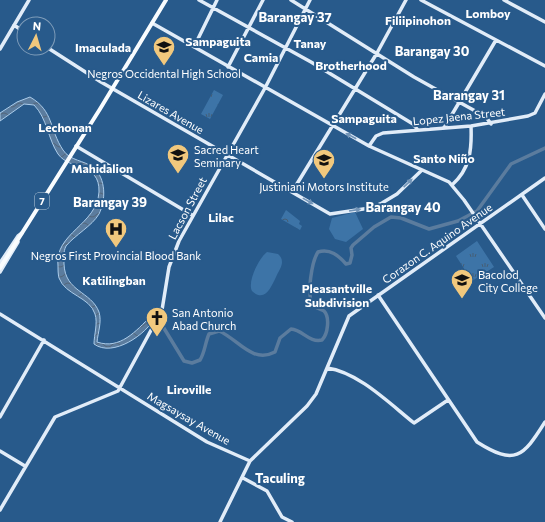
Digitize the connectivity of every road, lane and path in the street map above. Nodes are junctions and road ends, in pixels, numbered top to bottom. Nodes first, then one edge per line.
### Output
1 (29, 0) edge
2 (166, 0) edge
3 (199, 0) edge
4 (217, 0) edge
5 (263, 0) edge
6 (291, 0) edge
7 (310, 0) edge
8 (406, 0) edge
9 (421, 0) edge
10 (504, 0) edge
11 (214, 8) junction
12 (305, 9) junction
13 (545, 22) edge
14 (152, 23) junction
15 (14, 25) joint
16 (249, 27) junction
17 (496, 40) junction
18 (194, 47) junction
19 (286, 48) junction
20 (0, 49) edge
21 (56, 53) edge
22 (377, 53) junction
23 (545, 66) edge
24 (228, 67) junction
25 (113, 88) junction
26 (265, 88) junction
27 (355, 89) junction
28 (545, 94) edge
29 (458, 102) junction
30 (491, 124) junction
31 (332, 126) junction
32 (471, 126) junction
33 (444, 128) junction
34 (417, 130) junction
35 (76, 146) junction
36 (369, 146) junction
37 (227, 154) junction
38 (422, 170) junction
39 (545, 178) edge
40 (452, 185) junction
41 (294, 194) junction
42 (522, 195) junction
43 (192, 214) junction
44 (481, 224) junction
45 (545, 229) edge
46 (23, 232) junction
47 (0, 263) edge
48 (0, 268) edge
49 (0, 272) edge
50 (378, 295) junction
51 (0, 314) edge
52 (545, 318) edge
53 (44, 340) junction
54 (327, 368) junction
55 (119, 388) junction
56 (448, 400) junction
57 (0, 417) edge
58 (545, 422) edge
59 (0, 451) edge
60 (250, 462) junction
61 (26, 466) junction
62 (243, 478) junction
63 (0, 510) edge
64 (220, 522) edge
65 (292, 522) edge

1 - 15 street
2 - 14 main road, 7
3 - 11 street
4 - 11 street
5 - 16 street
6 - 12 street
7 - 12 street, Lacson Street
8 - 22 street
9 - 17 street
10 - 13 street
11 - 16 street
11 - 18 street
12 - 19 street, Lacson Street
12 - 22 street
14 - 18 street
14 - 25 main road, 7
15 - 20 street
16 - 19 street
16 - 24 street
17 - 23 street
17 - 29 street
18 - 24 street
19 - 26 street, Lacson Street
19 - 27 street
21 - 25 street, Lizares Avenue
22 - 27 street
22 - 29 street
24 - 26 street
25 - 35 main road, 7
25 - 37 street, Lizares Avenue
26 - 31 street
26 - 37 street, Lacson Street
27 - 31 street
27 - 34 street
28 - 30 street, Lopez Jaena Street
29 - 30 street
29 - 33 street
30 - 32 street, Lopez Jaena Street
36 -> 31 street
31 - 41 street
32 - 33 street, Lopez Jaena Street
32 - 40 street
33 - 34 street, Lopez Jaena Street
34 - 36 street, Lopez Jaena Street
35 - 43 street
35 - 46 main road, 7
36 - 38 street
37 - 41 street, Lizares Avenue
37 - 43 street, Lacson Street
38 - 40 street
41 -> 38 street, Lizares Avenue
39 - 42 street, Corazon C. Aquino Avenue
40 - 44 street
42 - 44 street, Corazon C. Aquino Avenue
42 - 45 street
43 - 55 street, Lacson Street
44 - 50 street, Corazon C. Aquino Avenue
44 - 52 street
46 - 47 street, 7
46 - 48 main road, 7
46 - 49 street, 7
50 - 54 street, Corazon C. Aquino Avenue
50 - 56 street
51 - 53 street, Magsaysay Avenue
53 - 55 street, Magsaysay Avenue
53 - 57 street
54 - 56 street
54 - 60 street, Corazon C. Aquino Avenue
55 - 60 street, Magsaysay Avenue
55 - 61 street
56 - 58 street
59 - 61 street
60 - 62 street
61 - 63 street
62 - 64 street
62 - 65 street

